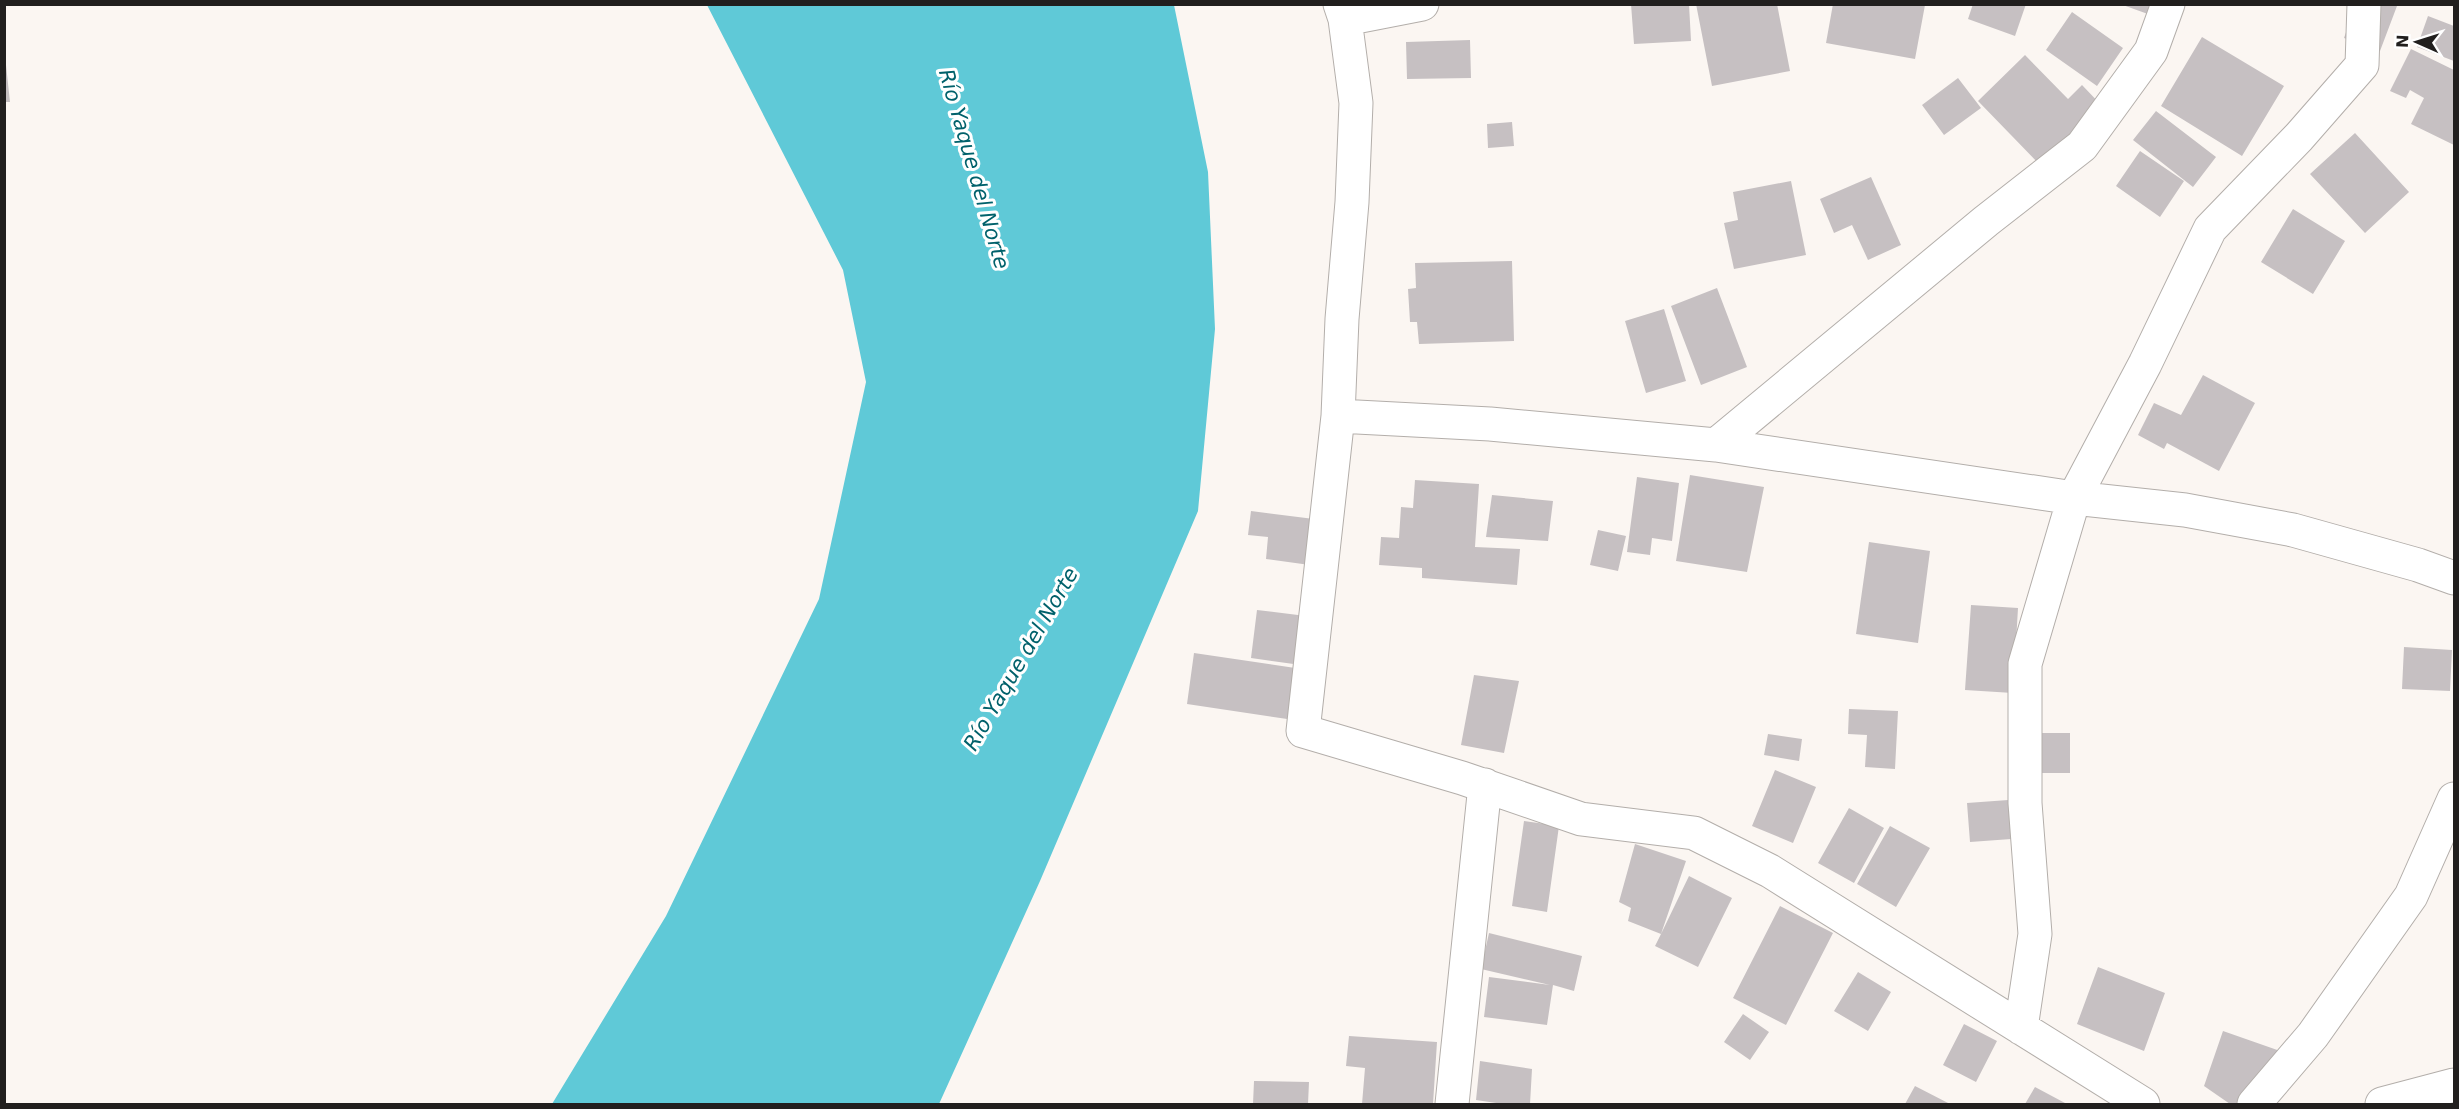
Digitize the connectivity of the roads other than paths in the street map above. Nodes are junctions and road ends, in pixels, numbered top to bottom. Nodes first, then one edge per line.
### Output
1 (1422, 4) edge
2 (2168, 4) edge
3 (2364, 4) edge
4 (1343, 12) edge
5 (1338, 416) junction
6 (1716, 445) junction
7 (2074, 498) junction
8 (2454, 578) edge
9 (1485, 785) junction
10 (2454, 799) edge
11 (2442, 848) edge
12 (2021, 1028) junction
13 (2454, 1085) edge
14 (1452, 1104) edge
15 (2143, 1104) edge
16 (2254, 1104) edge
17 (2382, 1104) edge

1 - 4 street
2 - 6 street
3 - 7 street
4 - 5 street
5 - 6 street
5 - 9 street
6 - 7 street
7 - 8 street
7 - 12 street
9 - 12 street
9 - 14 street
10 - 11 street
11 - 16 street
12 - 15 street
13 - 17 street

